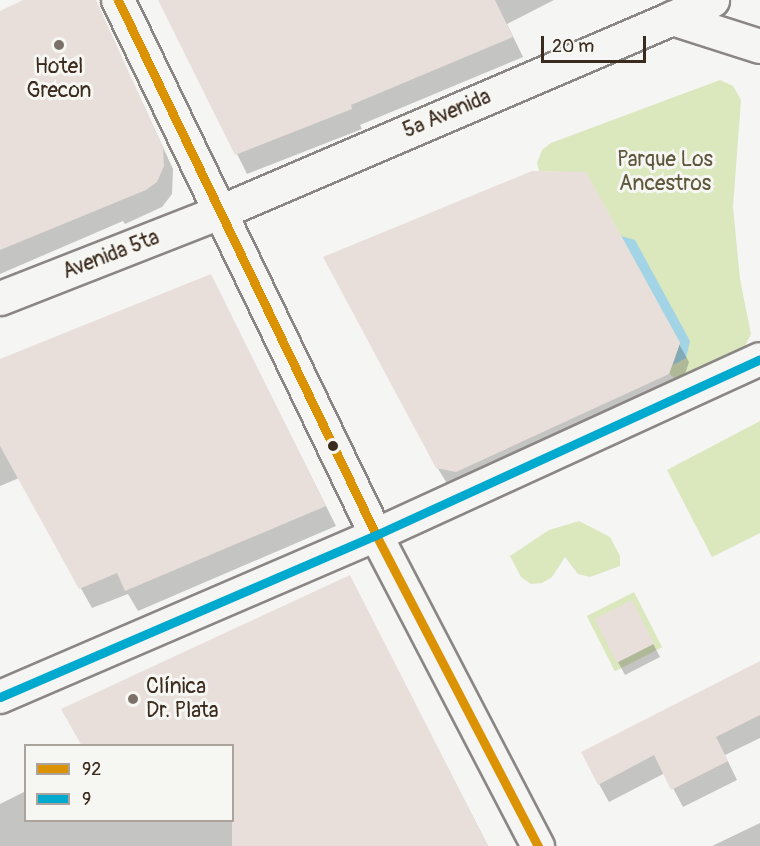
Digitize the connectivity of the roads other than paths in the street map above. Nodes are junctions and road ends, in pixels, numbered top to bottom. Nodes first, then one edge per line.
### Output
1 (118, 0) edge
2 (712, 0) edge
3 (672, 18) junction
4 (760, 46) edge
5 (222, 211) junction
6 (0, 298) edge
7 (760, 359) edge
8 (376, 535) junction
9 (0, 697) edge
10 (538, 846) edge

1 - 5 street
2 - 3 street, 5ª Avenida
3 - 4 street
3 - 5 street, 5ª Avenida
5 - 6 street, Avenida 5ta
5 - 8 street
7 - 8 street
8 - 9 street
8 - 10 street

